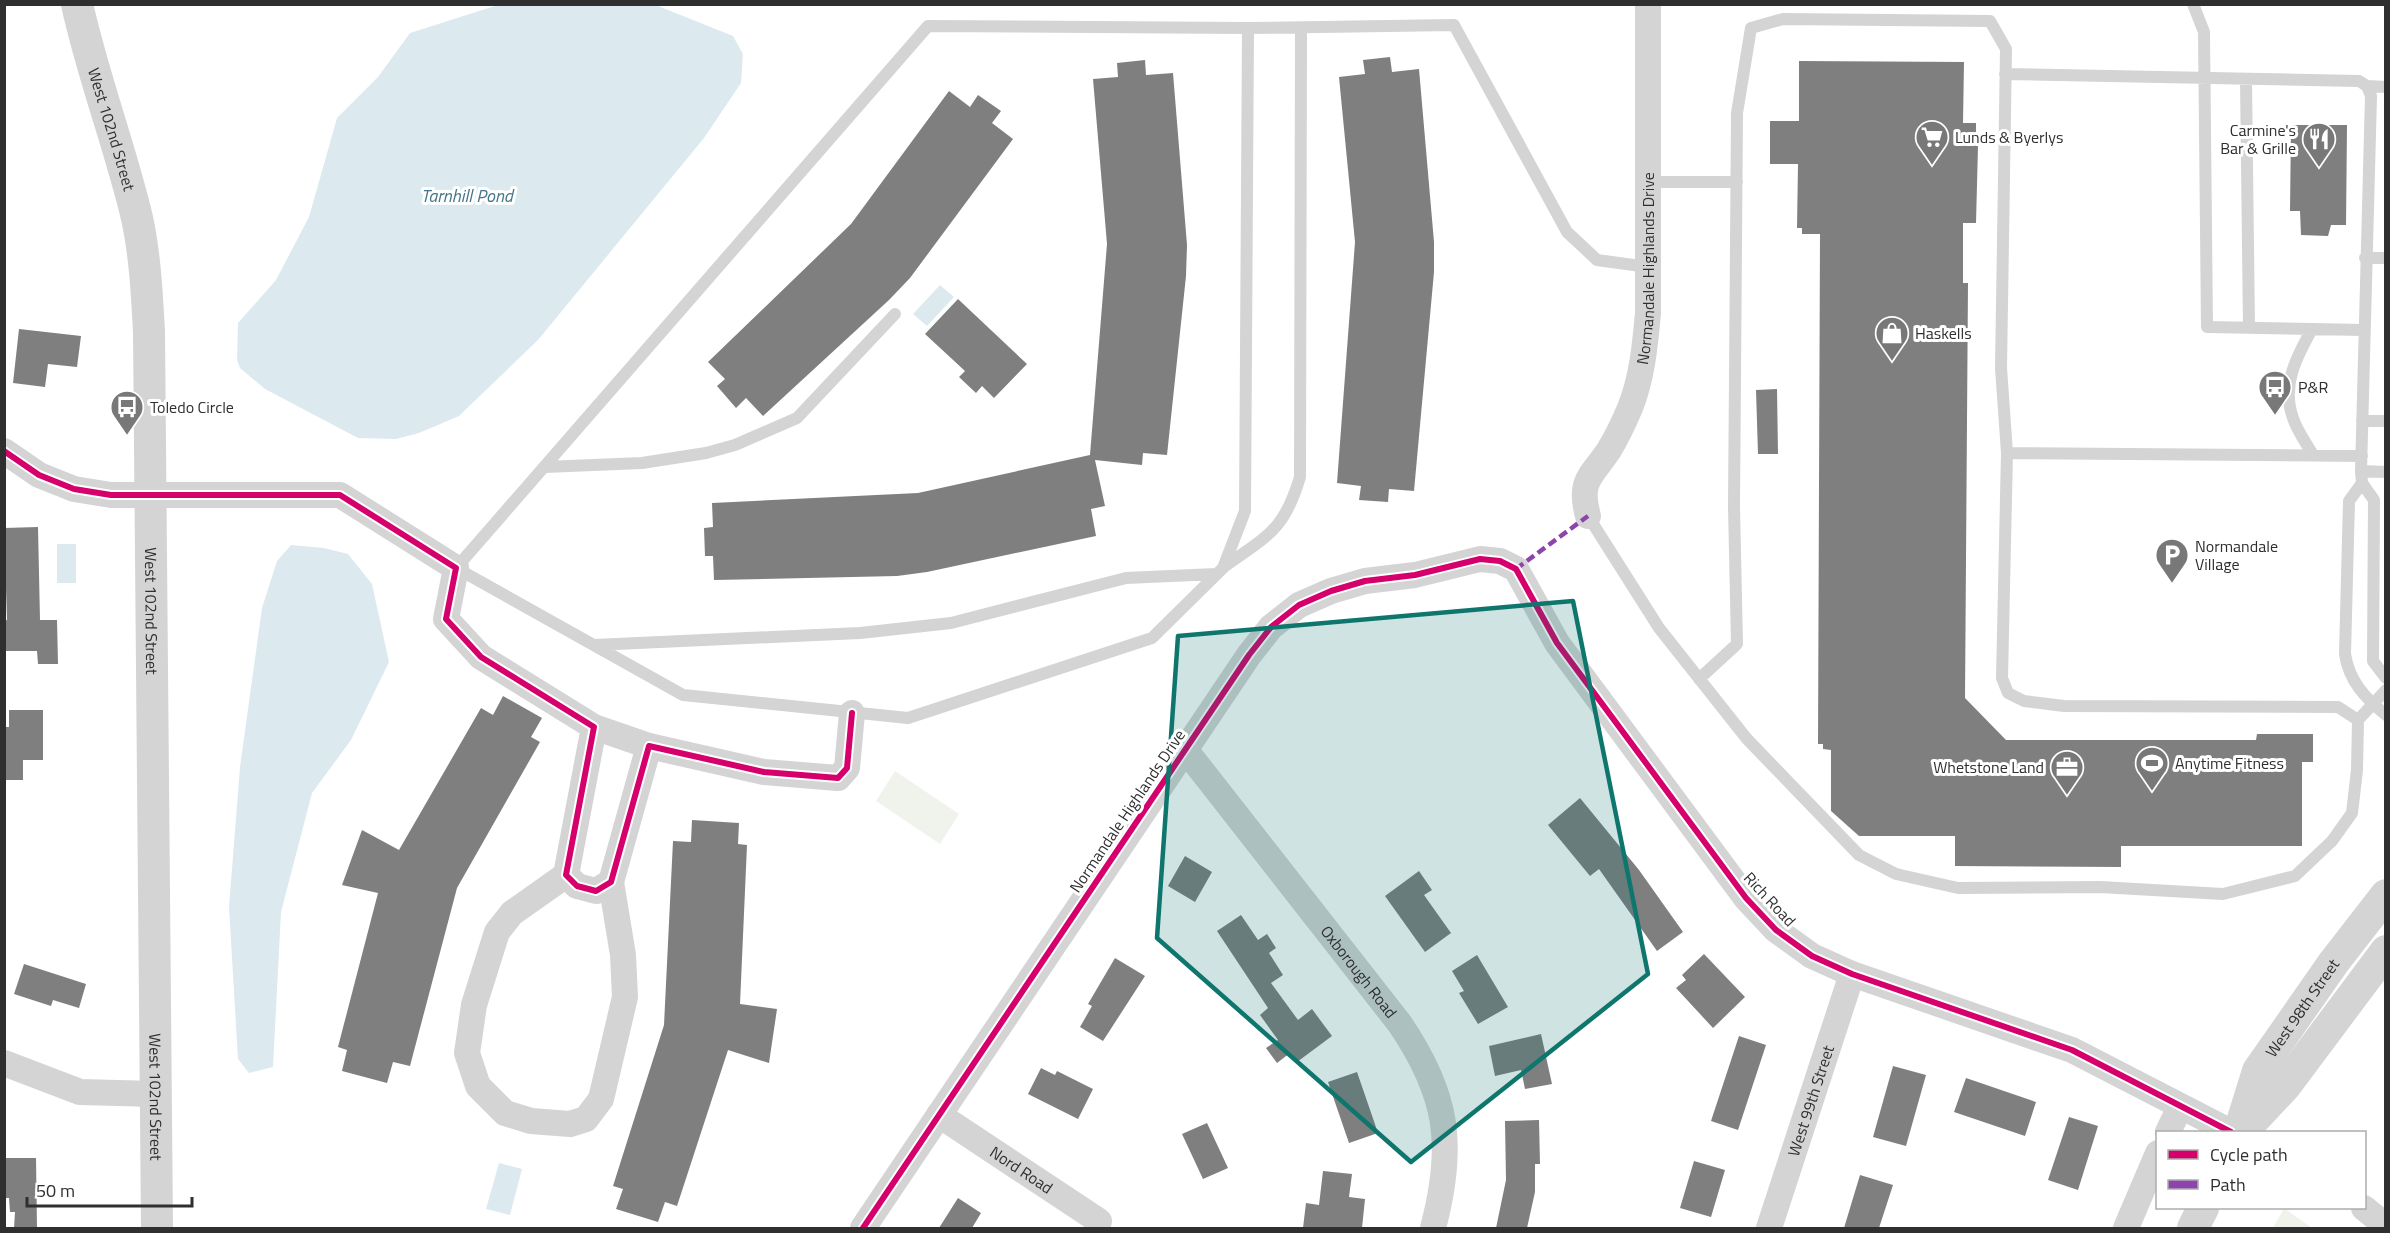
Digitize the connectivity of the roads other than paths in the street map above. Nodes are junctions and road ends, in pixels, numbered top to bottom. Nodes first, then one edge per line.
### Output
1 (77, 4) edge
2 (1648, 4) edge
3 (2193, 4) edge
4 (1248, 28) junction
5 (1302, 28) junction
6 (2005, 74) junction
7 (2205, 79) junction
8 (2246, 80) junction
9 (2367, 86) junction
10 (2385, 87) edge
11 (1648, 182) junction
12 (1737, 182) junction
13 (2365, 258) junction
14 (2385, 258) edge
15 (1648, 267) junction
16 (896, 314) dead end
17 (2250, 328) junction
18 (2312, 329) junction
19 (2363, 330) junction
20 (2362, 421) junction
21 (2385, 421) edge
22 (4, 451) edge
23 (2007, 453) junction
24 (2313, 455) junction
25 (2362, 456) junction
26 (544, 467) junction
27 (2385, 472) edge
28 (2361, 477) junction
29 (148, 495) junction
30 (1588, 516) joint
31 (456, 568) junction
32 (1516, 569) joint
33 (1219, 571) junction
34 (2380, 588) edge
35 (594, 645) junction
36 (2385, 678) edge
37 (1699, 679) junction
38 (2385, 690) edge
39 (2372, 705) junction
40 (852, 713) junction
41 (2385, 715) edge
42 (2358, 720) junction
43 (594, 727) junction
44 (649, 746) junction
45 (1184, 748) junction
46 (566, 875) junction
47 (611, 882) junction
48 (2385, 895) edge
49 (2385, 951) edge
50 (1852, 974) junction
51 (4, 1064) edge
52 (155, 1094) junction
53 (2180, 1107) junction
54 (939, 1116) junction
55 (2168, 1131) edge
56 (2230, 1131) edge
57 (2241, 1131) edge
58 (2242, 1131) edge
59 (2156, 1155) edge
60 (2202, 1209) edge
61 (2365, 1209) edge
62 (2385, 1227) edge
63 (157, 1228) edge
64 (863, 1228) edge
65 (1097, 1228) edge
66 (1433, 1228) edge
67 (1769, 1228) edge
68 (2126, 1228) edge
69 (2193, 1228) edge

1 - 29 street, West 102nd Street
2 - 11 street, Normandale Highlands Drive
3 - 7 lane
4 - 5 lane
4 - 26 lane
4 - 33 lane
5 - 15 lane
5 - 33 lane
6 - 7 lane
6 - 12 lane
6 - 23 lane
7 - 8 lane
7 - 17 lane
8 - 9 lane
8 - 17 lane
9 - 10 lane
9 - 13 lane
11 - 12 lane
11 - 15 street, Normandale Highlands Drive
12 - 37 lane
13 - 14 lane
13 - 19 lane
15 - 30 street, Normandale Highlands Drive
16 - 26 lane
17 - 18 lane
18 - 19 lane
18 - 24 lane
19 - 20 lane
20 - 21 lane
20 - 25 lane
22 - 29 street
23 - 24 lane
23 - 42 lane
24 - 25 lane
25 - 28 lane
26 - 31 lane
27 - 28 lane
28 - 34 lane
28 - 39 lane
29 - 31 street
29 - 52 street, West 102nd Street
30 - 37 lane
31 - 35 lane
31 - 43 street
32 - 45 street, Normandale Highlands Drive
32 - 50 street, Rich Road
33 - 35 lane
33 - 40 lane
34 - 36 lane
35 - 40 lane
37 - 42 lane
38 - 39 lane
39 - 41 lane
39 - 42 lane
40 - 44 street
43 - 44 street
43 - 46 street
44 - 47 street
45 - 54 street, Normandale Highlands Drive
45 - 66 street, Oxborough Road
46 - 47 street
46 - 47 street
48 - 57 street, West 98th Street
49 - 58 street, West 98th Street
50 - 53 street, Rich Road
50 - 67 street, West 99th Street
51 - 52 street
52 - 63 street, West 102nd Street
53 - 55 street
53 - 56 street, Rich Road
54 - 64 street, Normandale Highlands Drive
54 - 65 street, Nord Road
59 - 68 street
60 - 69 street
61 - 62 street

